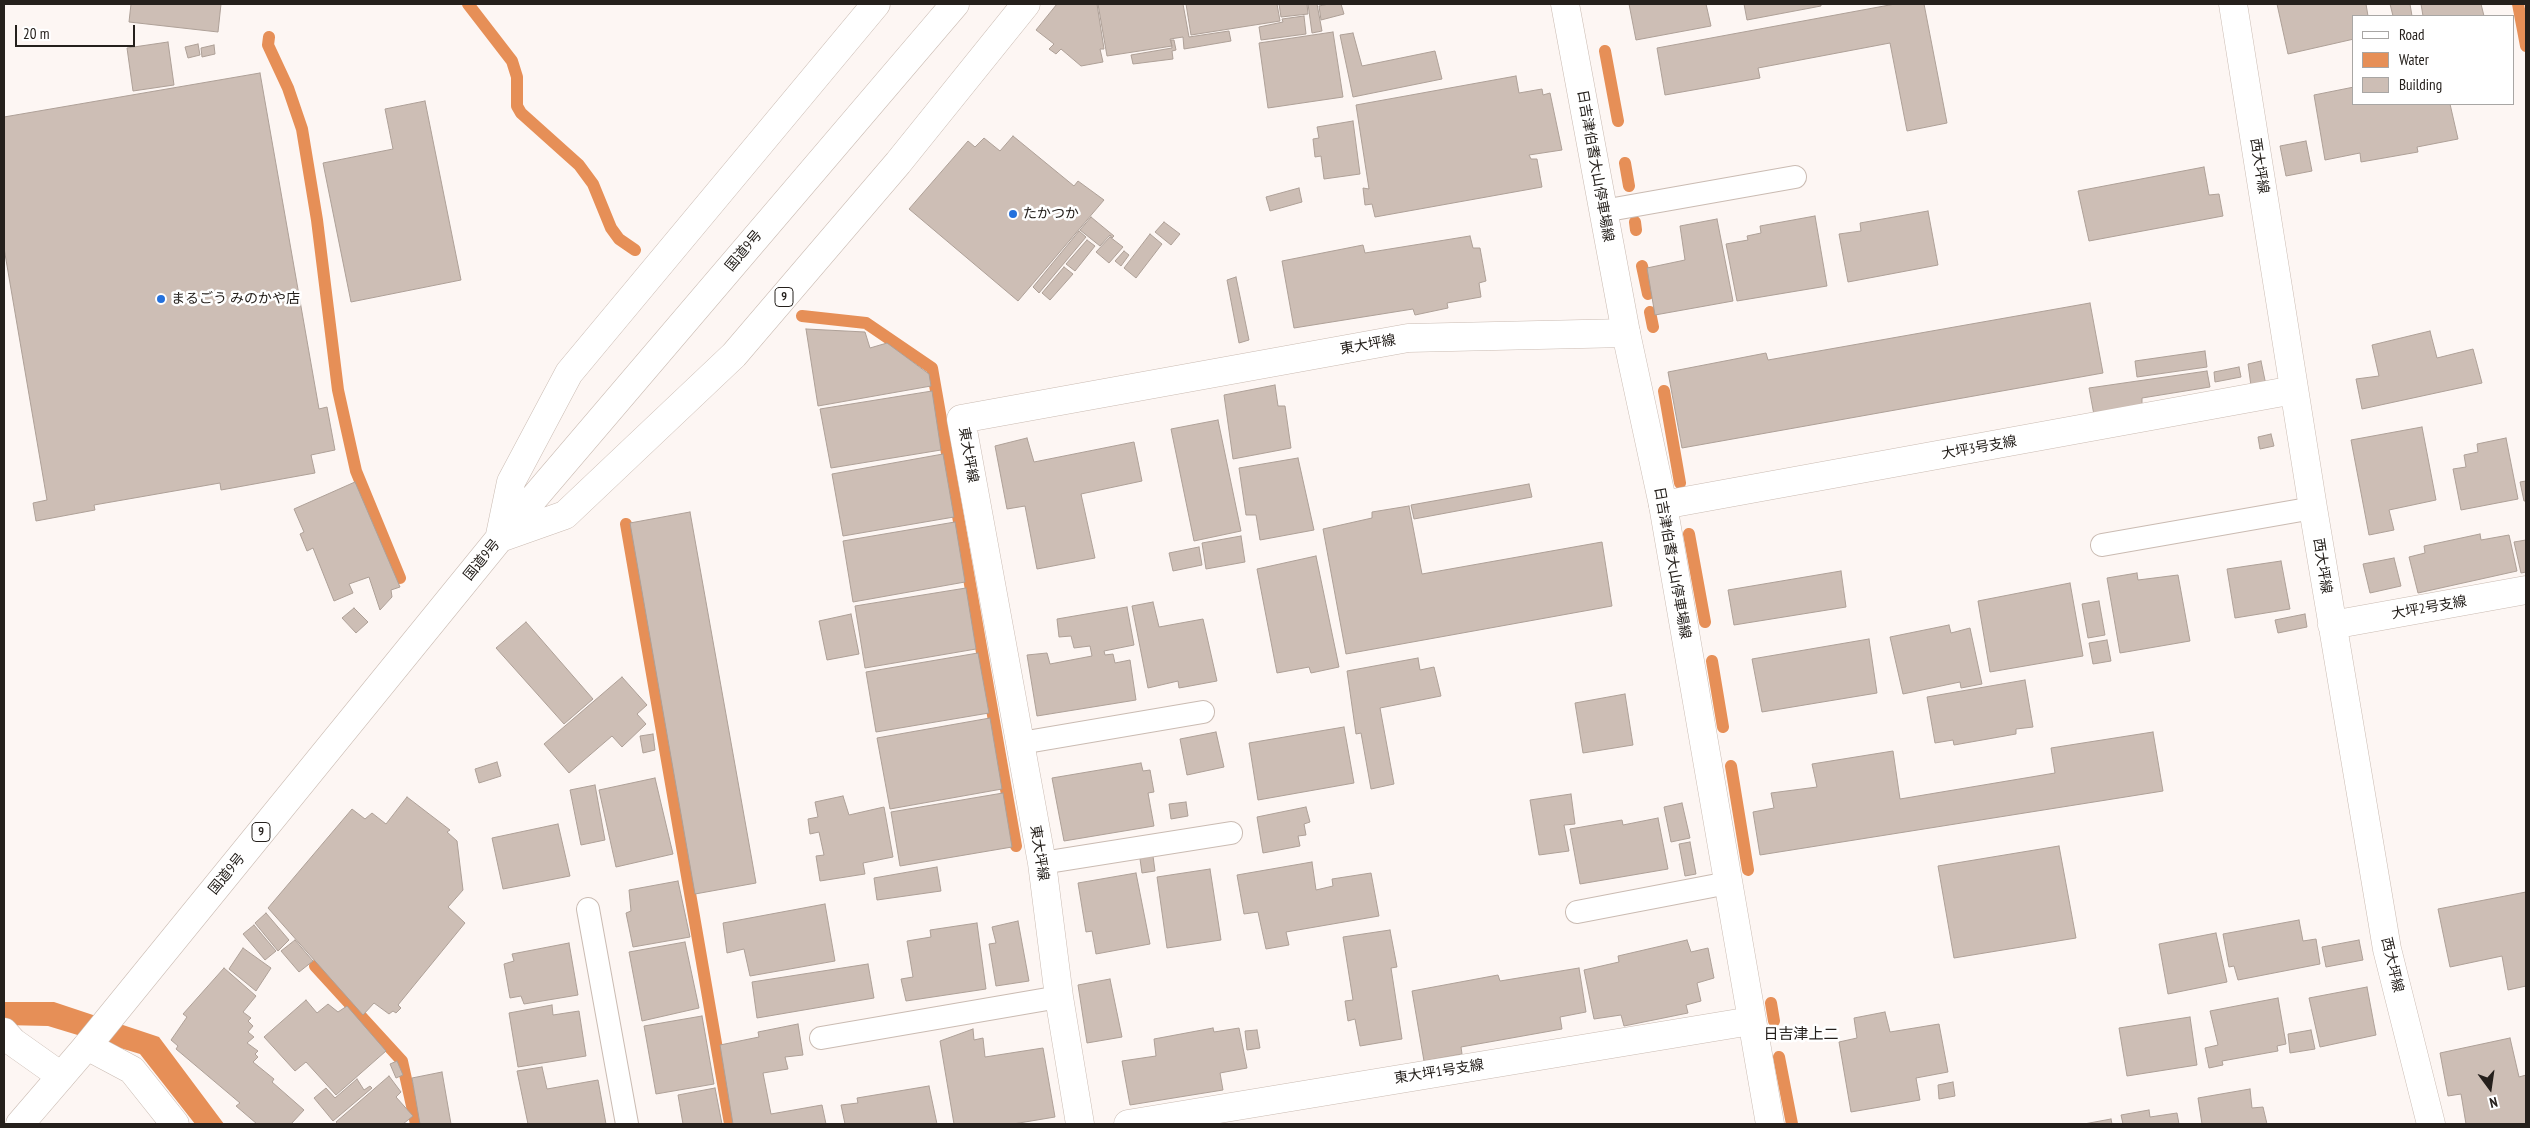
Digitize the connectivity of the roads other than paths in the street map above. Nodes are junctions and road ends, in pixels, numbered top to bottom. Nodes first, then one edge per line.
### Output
1 (876, 4) edge
2 (955, 4) edge
3 (1026, 4) edge
4 (1566, 4) edge
5 (2233, 4) edge
6 (1795, 176) dead end
7 (1603, 211) junction
8 (1626, 333) junction
9 (2294, 390) junction
10 (1663, 505) junction
11 (2313, 508) junction
12 (499, 539) junction
13 (2102, 545) dead end
14 (2526, 590) edge
15 (2332, 625) junction
16 (1203, 712) dead end
17 (1021, 744) junction
18 (1230, 833) dead end
19 (1042, 863) junction
20 (1728, 883) junction
21 (588, 909) dead end
22 (1577, 912) dead end
23 (1059, 997) junction
24 (1751, 1021) junction
25 (4, 1032) edge
26 (821, 1038) dead end
27 (87, 1046) junction
28 (61, 1076) junction
29 (20, 1124) edge
30 (175, 1124) edge
31 (627, 1124) edge
32 (1080, 1124) edge
33 (1128, 1124) edge
34 (1770, 1124) edge
35 (2431, 1124) edge

1 - 12 main road, 9
2 - 12 main road, 国道9号 / 9
3 - 12 main road, 9
4 - 7 main road, 日吉津伯耆大山停車場線
5 - 9 main road, 西大坪線
6 - 7 lane
7 - 8 main road, 日吉津伯耆大山停車場線
8 - 10 main road, 日吉津伯耆大山停車場線
8 - 17 main road, 東大坪線
9 - 10 main road, 大坪3号支線
9 - 11 main road, 西大坪線
10 - 20 main road, 日吉津伯耆大山停車場線
11 - 13 lane
11 - 15 main road, 西大坪線
12 - 27 main road, 国道9号 / 9
14 - 15 main road, 大坪2号支線
15 - 35 main road, 西大坪線
16 - 17 lane
17 - 19 main road, 東大坪線
18 - 19 lane
19 - 23 main road, 東大坪線
20 - 22 lane
20 - 24 main road, 日吉津伯耆大山停車場線
21 - 31 lane
23 - 26 lane
23 - 32 main road, 東大坪線
24 - 33 main road, 東大坪1号支線
24 - 34 main road, 日吉津伯耆大山停車場線
25 - 28 main road
27 - 28 main road, 国道9号 / 9
27 - 30 main road
28 - 29 main road, 国道9号 / 9

